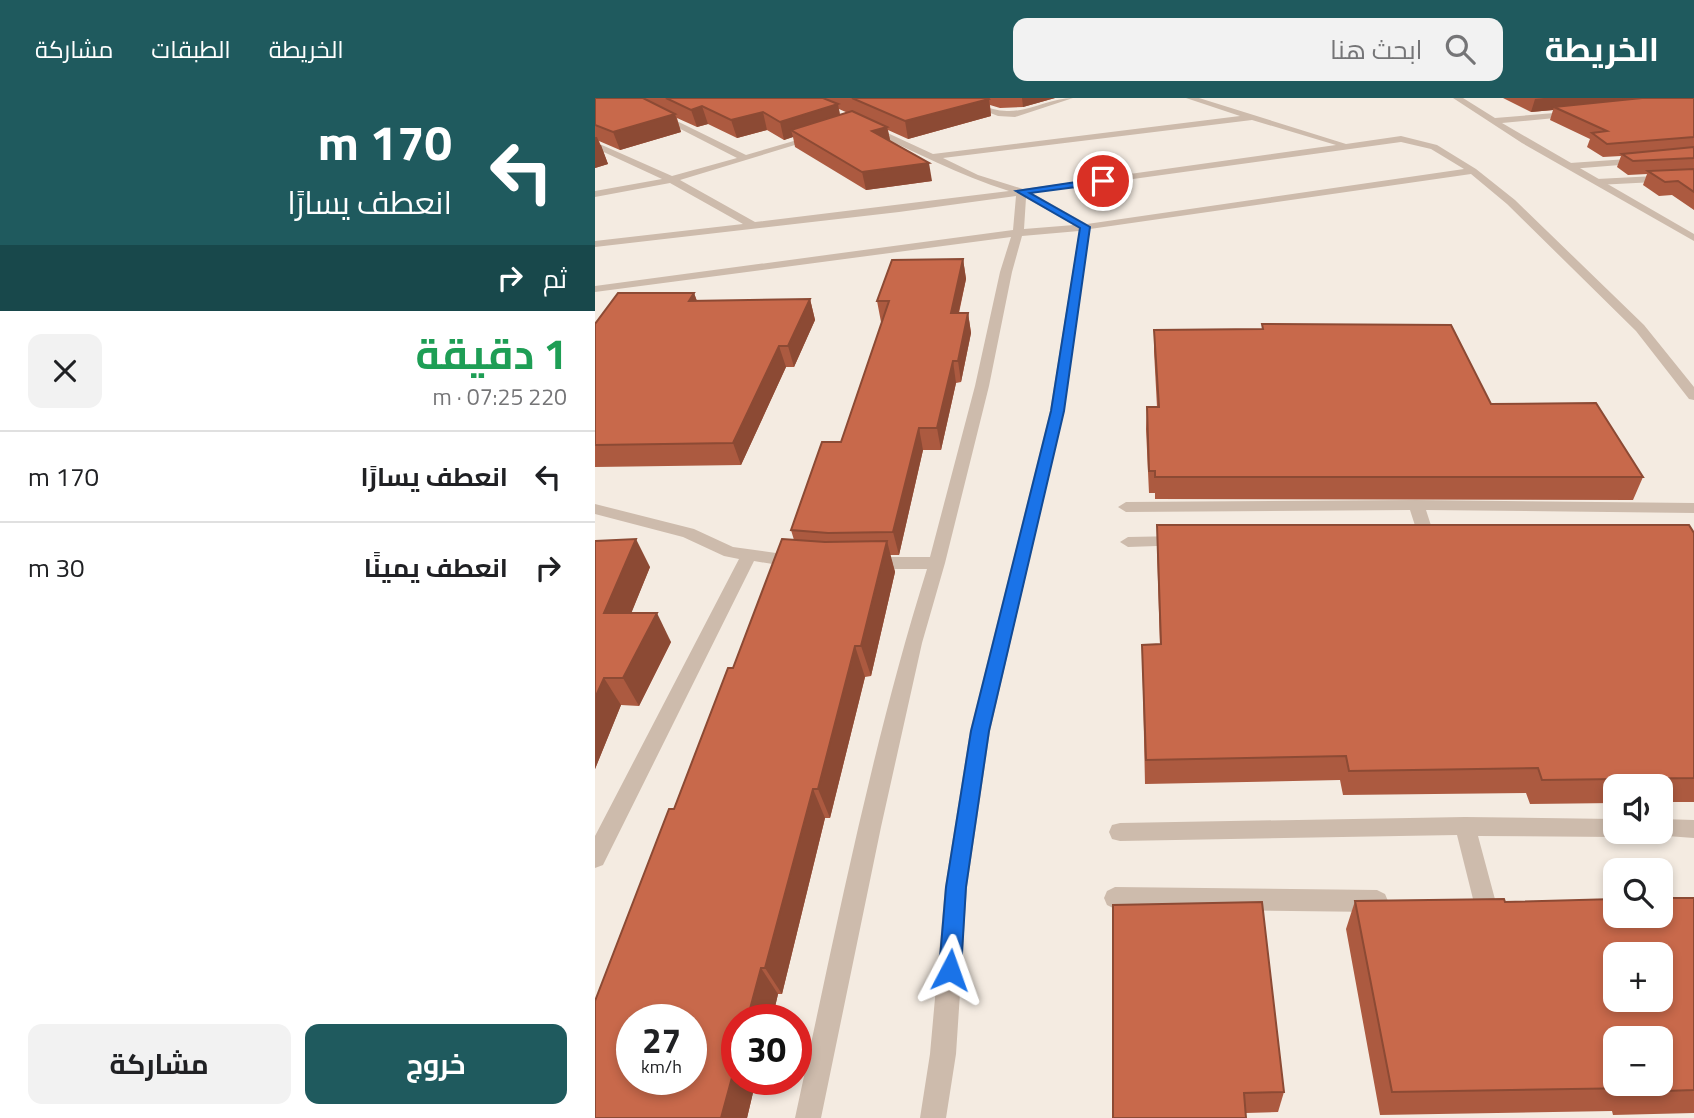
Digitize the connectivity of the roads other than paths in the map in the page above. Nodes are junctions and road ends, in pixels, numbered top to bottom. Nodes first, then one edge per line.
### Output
1 (624, 98) edge
2 (956, 98) edge
3 (1068, 98) edge
4 (1190, 98) edge
5 (1457, 98) edge
6 (1589, 112) edge
7 (1252, 117) junction
8 (1495, 121) junction
9 (857, 122) edge
10 (832, 130) edge
11 (595, 145) edge
12 (1349, 146) junction
13 (932, 157) junction
14 (745, 158) junction
15 (1651, 160) edge
16 (1570, 166) junction
17 (1473, 171) junction
18 (1694, 177) edge
19 (674, 181) junction
20 (1597, 182) junction
21 (1021, 191) junction
22 (595, 194) edge
23 (754, 226) junction
24 (1085, 227) junction
25 (1018, 233) junction
26 (1694, 238) edge
27 (595, 244) edge
28 (595, 289) edge
29 (1694, 396) edge
30 (1416, 505) junction
31 (1126, 507) dead end
32 (1694, 508) edge
33 (595, 509) edge
34 (1196, 541) edge
35 (1428, 541) edge
36 (1128, 542) dead end
37 (748, 557) junction
38 (809, 562) edge
39 (937, 563) junction
40 (848, 564) edge
41 (1465, 826) junction
42 (1603, 828) edge
43 (1673, 828) edge
44 (1694, 829) edge
45 (1120, 832) dead end
46 (595, 858) edge
47 (1115, 898) dead end
48 (1403, 902) edge
49 (1458, 902) edge
50 (1485, 903) junction
51 (1511, 903) edge
52 (808, 1118) edge
53 (933, 1118) edge

1 - 14 street
2 - 3 street
4 - 7 street
5 - 8 street
6 - 8 street
7 - 12 street
7 - 13 street
8 - 16 street
9 - 13 street
10 - 14 street
11 - 19 street
12 - 17 street
12 - 21 street
13 - 21 street
14 - 19 street
15 - 16 street
16 - 20 street
17 - 24 street
17 - 29 street
18 - 20 street
19 - 22 street
19 - 23 street
20 - 26 street
21 - 23 street
21 - 24 street
21 - 25 street
23 - 27 street
24 - 25 street
24 - 53 street
25 - 28 street
25 - 39 street
30 - 31 street
30 - 32 street
30 - 35 street
33 - 37 street
34 - 36 street
37 - 38 street
37 - 46 street
39 - 40 street
39 - 52 street
41 - 42 street
41 - 45 street
41 - 50 street
43 - 44 street
47 - 48 street
49 - 50 street
50 - 51 street

